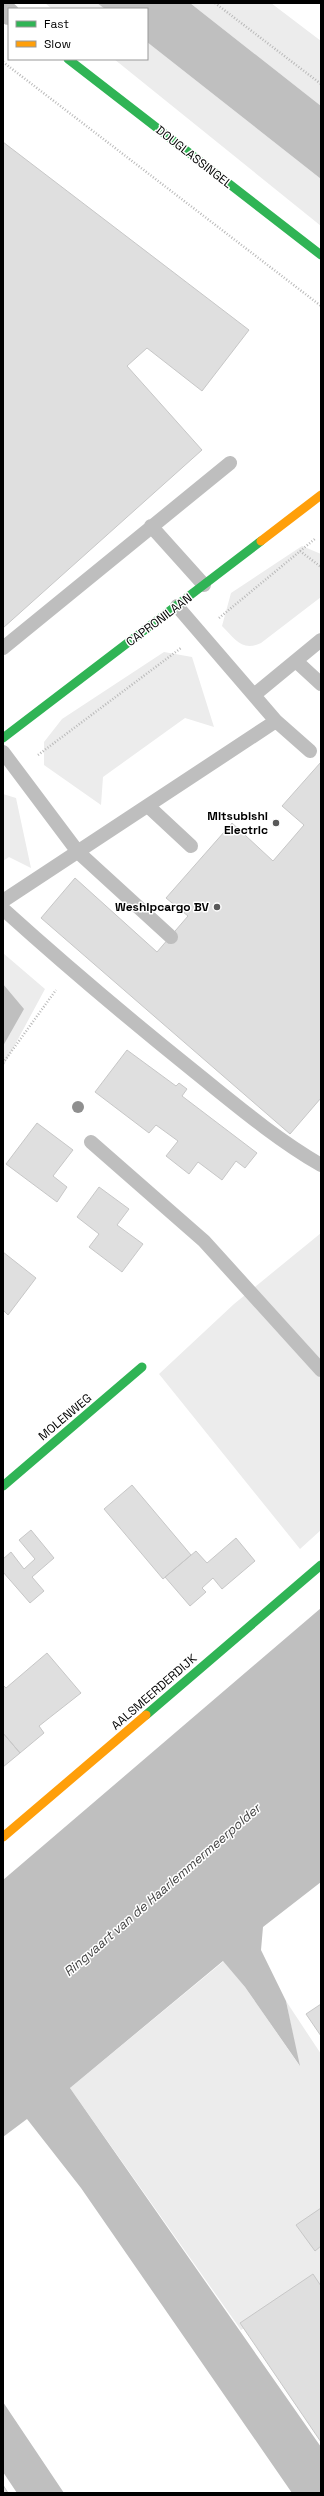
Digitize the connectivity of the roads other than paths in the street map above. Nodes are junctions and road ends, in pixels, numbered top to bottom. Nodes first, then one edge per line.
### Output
1 (69, 60) edge
2 (321, 255) edge
3 (230, 463) dead end
4 (319, 501) edge
5 (151, 526) junction
6 (204, 585) junction
7 (177, 606) junction
8 (321, 640) edge
9 (3, 648) edge
10 (296, 661) junction
11 (321, 684) edge
12 (254, 695) junction
13 (276, 721) junction
14 (3, 738) edge
15 (310, 751) dead end
16 (3, 752) edge
17 (148, 806) junction
18 (191, 846) dead end
19 (78, 852) junction
20 (3, 901) edge
21 (3, 909) edge
22 (171, 936) dead end
23 (91, 1142) dead end
24 (321, 1166) edge
25 (142, 1367) dead end
26 (321, 1370) edge
27 (3, 1486) edge
28 (321, 1565) edge
29 (3, 1837) edge

1 - 2 street, DOUGLASSINGEL
3 - 5 lane
4 - 6 street, CAPRONILAAN
5 - 6 lane
5 - 9 lane
6 - 7 street, CAPRONILAAN
7 - 12 lane
7 - 14 street, CAPRONILAAN
8 - 10 lane
10 - 11 lane
10 - 12 lane
12 - 13 lane
13 - 15 lane
13 - 17 lane
16 - 19 lane
17 - 18 lane
17 - 19 lane
19 - 20 lane
19 - 22 lane
21 - 24 lane
23 - 26 lane
25 - 27 street, MOLENWEG
28 - 29 street, AALSMEERDERDIJK

